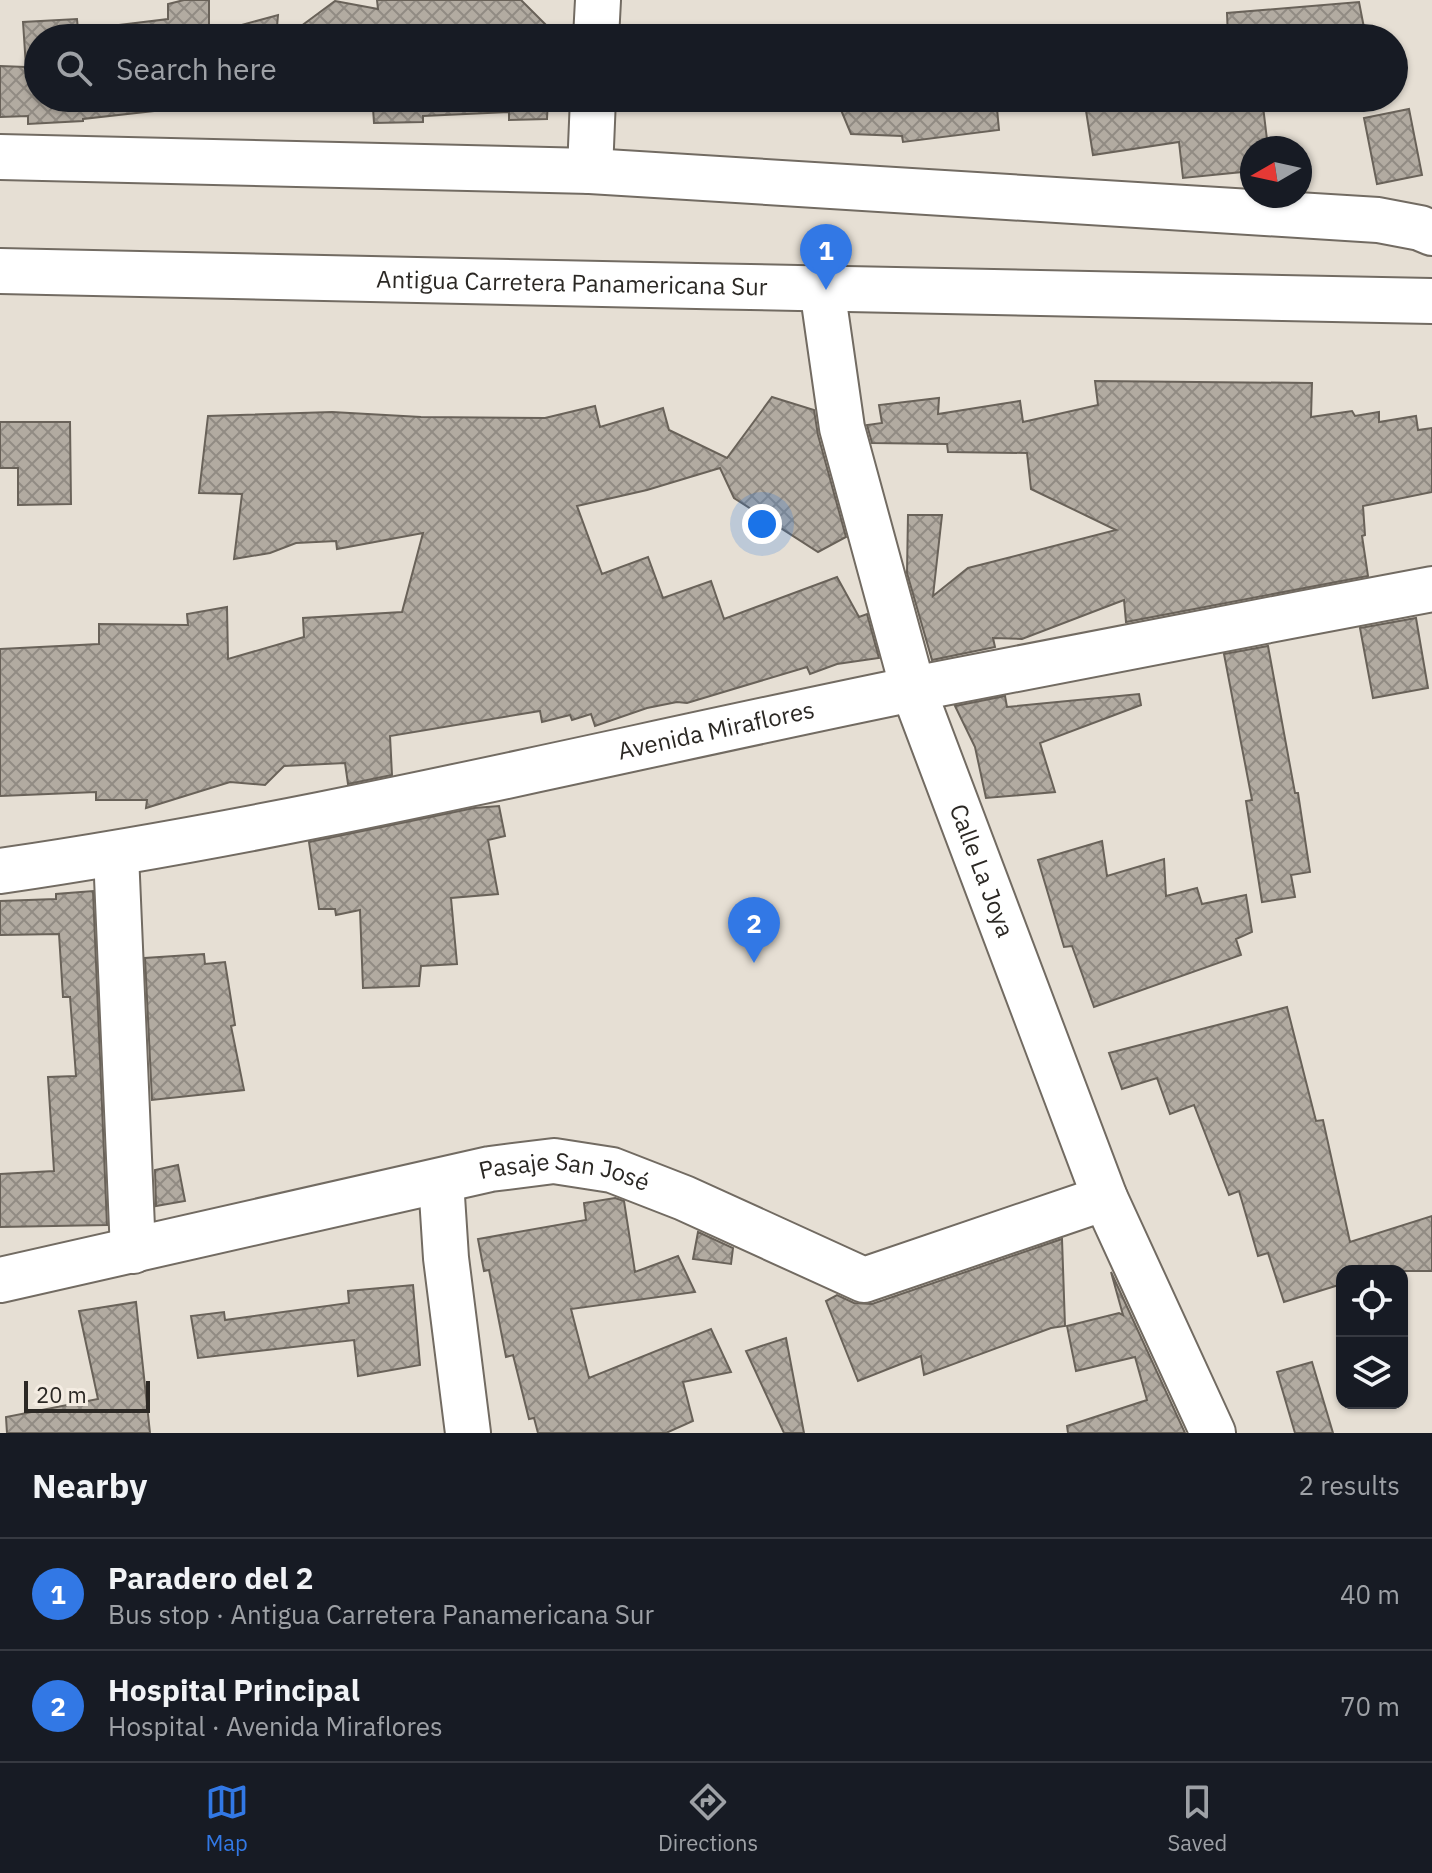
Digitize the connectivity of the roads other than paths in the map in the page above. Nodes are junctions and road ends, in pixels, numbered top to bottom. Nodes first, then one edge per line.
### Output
1 (598, 0) edge
2 (597, 24) edge
3 (592, 112) edge
4 (0, 157) edge
5 (590, 171) junction
6 (1432, 233) edge
7 (0, 271) edge
8 (822, 288) junction
9 (1432, 301) edge
10 (1432, 589) edge
11 (913, 689) junction
12 (116, 854) junction
13 (0, 871) edge
14 (441, 1181) junction
15 (1105, 1198) junction
16 (133, 1251) junction
17 (0, 1280) edge
18 (468, 1433) edge
19 (1213, 1433) edge

1 - 2 main road
3 - 5 main road
4 - 5 main road
5 - 6 main road
7 - 8 main road, Antigua Carretera Panamericana Sur
8 - 9 main road, Antigua Carretera Panamericana Sur
8 - 11 main road, Calle La Joya
10 - 11 main road, Avenida Miraflores
11 - 12 main road, Avenida Miraflores
11 - 15 main road, Calle La Joya
12 - 13 main road, Avenida Miraflores
12 - 16 main road
14 - 15 main road, Pasaje San José
14 - 16 main road, Pasaje San José
14 - 18 main road
15 - 19 main road, Calle La Joya
16 - 17 main road, Pasaje San José

